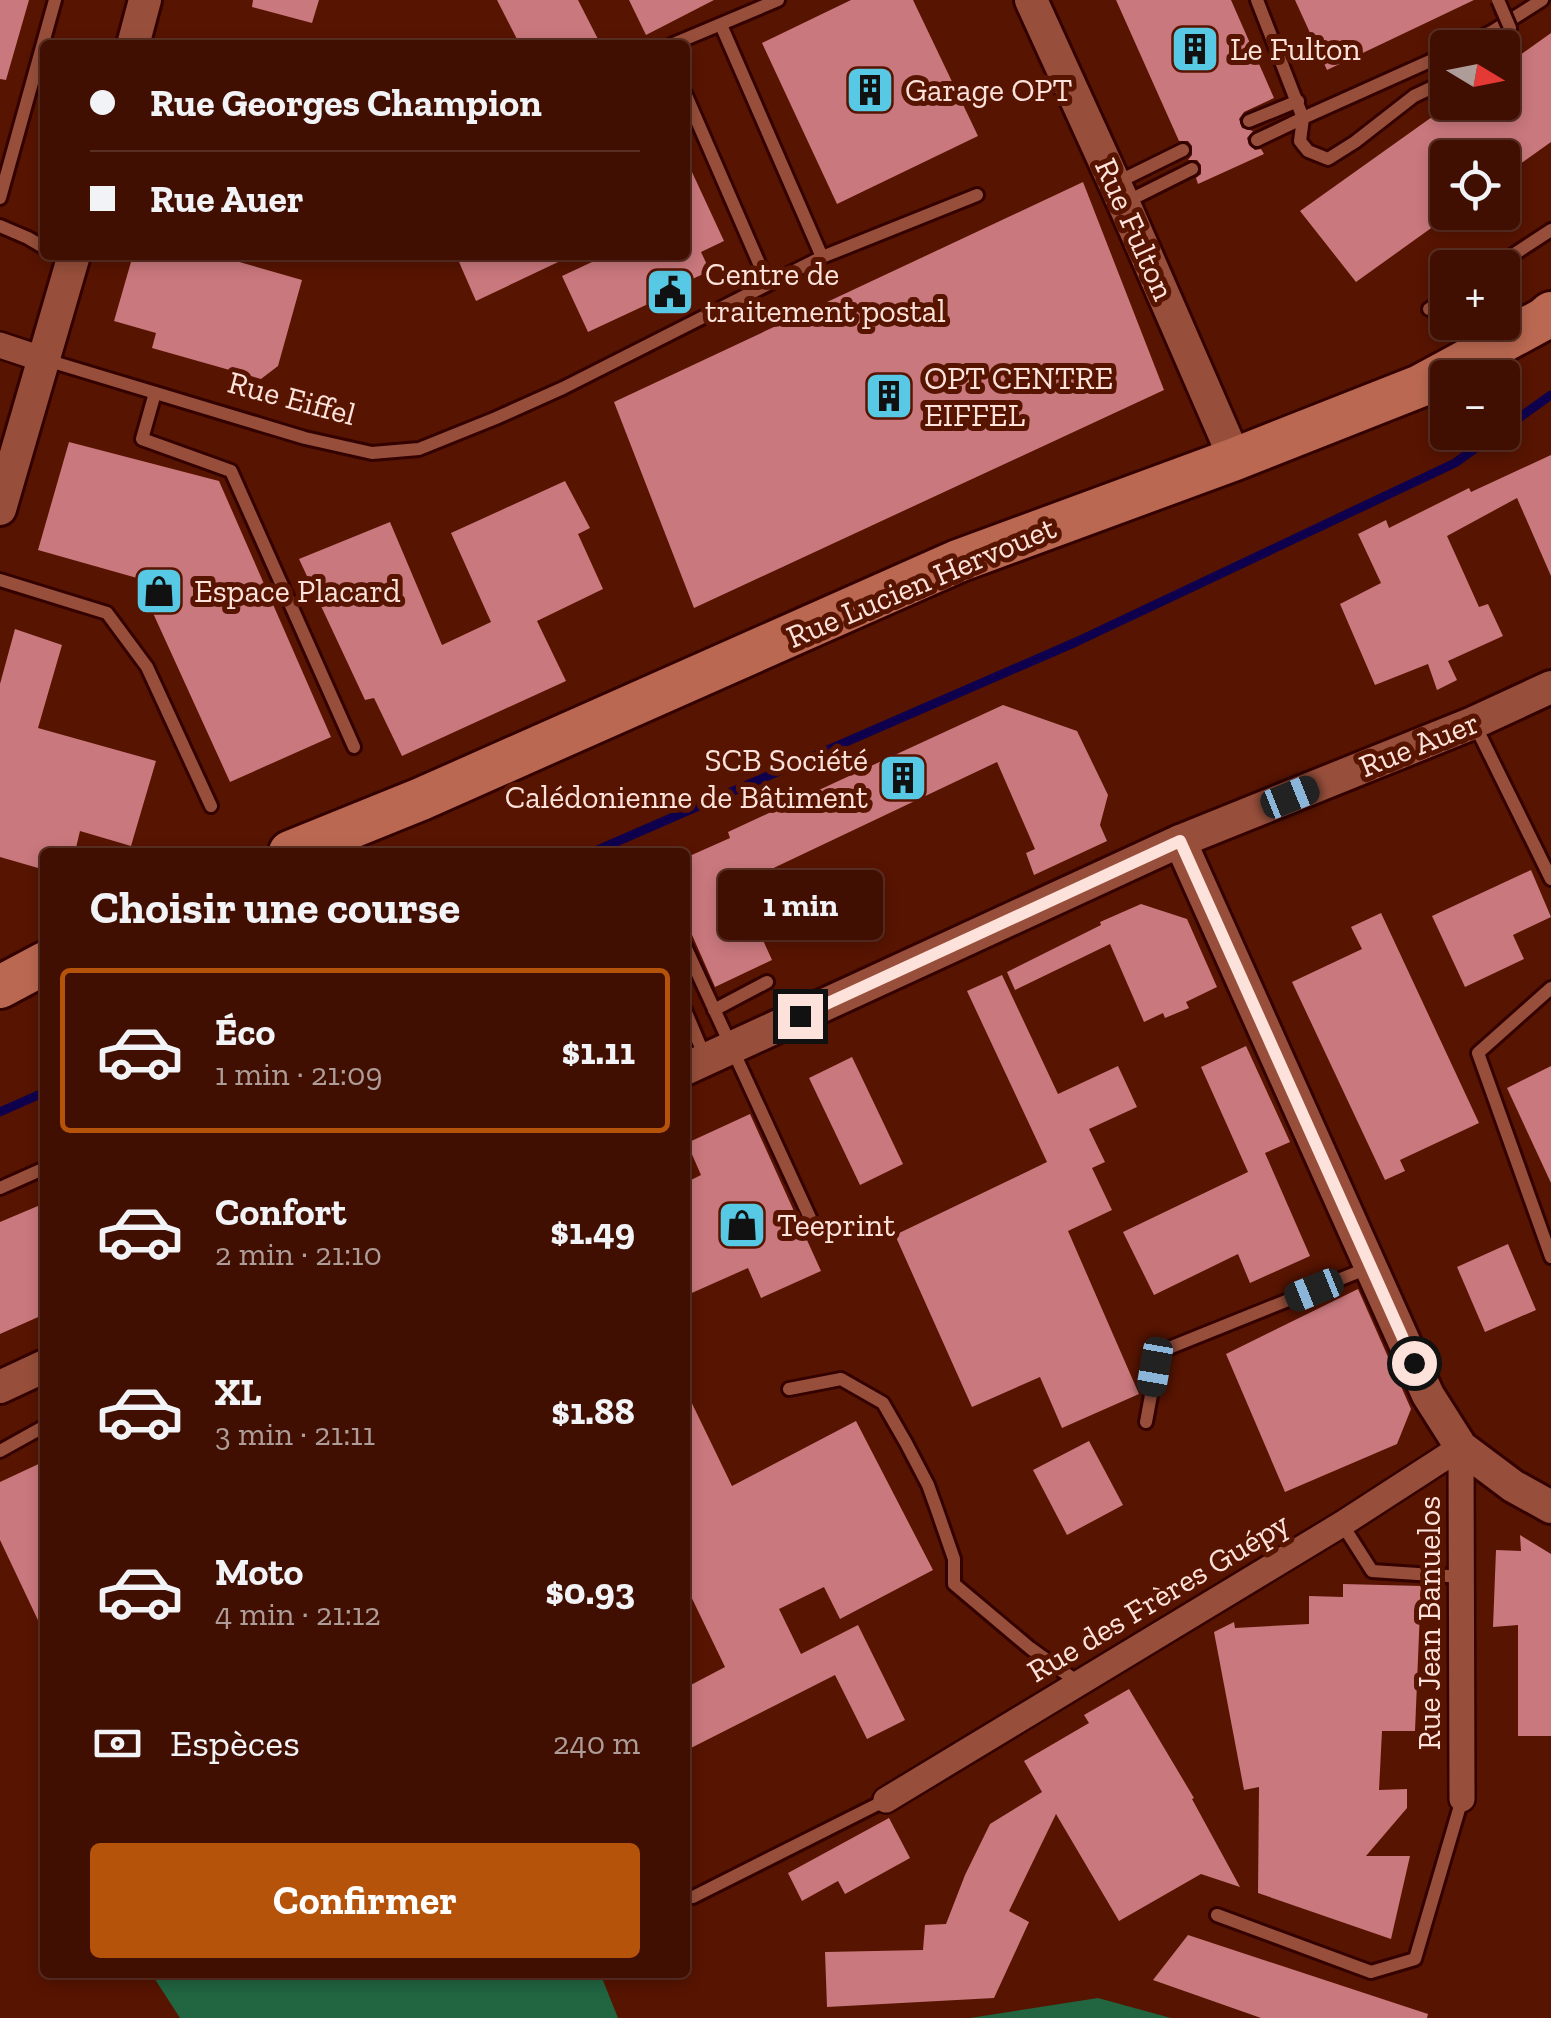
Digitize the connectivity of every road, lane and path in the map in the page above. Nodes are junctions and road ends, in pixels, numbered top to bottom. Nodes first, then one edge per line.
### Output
1 (55, 0) edge
2 (145, 0) edge
3 (778, 0) edge
4 (1031, 0) edge
5 (1257, 0) edge
6 (1498, 0) edge
7 (1542, 0) edge
8 (721, 26) junction
9 (1496, 30) edge
10 (1509, 30) edge
11 (44, 40) edge
12 (134, 40) edge
13 (684, 40) edge
14 (40, 54) edge
15 (1430, 61) edge
16 (1430, 88) edge
17 (1298, 100) junction
18 (690, 105) edge
19 (1303, 118) junction
20 (1249, 122) dead end
21 (1257, 140) dead end
22 (1183, 150) dead end
23 (1192, 169) dead end
24 (1120, 193) junction
25 (977, 195) dead end
26 (0, 198) edge
27 (0, 226) edge
28 (1551, 230) edge
29 (40, 244) edge
30 (1520, 250) edge
31 (822, 257) junction
32 (61, 260) edge
33 (768, 284) junction
34 (1551, 313) edge
35 (0, 346) edge
36 (42, 359) junction
37 (155, 393) junction
38 (1234, 459) junction
39 (3, 488) edge
40 (0, 580) edge
41 (1551, 687) edge
42 (1474, 723) junction
43 (354, 748) dead end
44 (211, 806) dead end
45 (1180, 841) junction
46 (300, 848) edge
47 (1551, 879) edge
48 (40, 950) edge
49 (690, 957) edge
50 (0, 965) edge
51 (40, 966) edge
52 (767, 982) dead end
53 (0, 987) edge
54 (1551, 988) edge
55 (714, 1010) junction
56 (690, 1021) edge
57 (707, 1059) edge
58 (40, 1170) edge
59 (0, 1188) edge
60 (811, 1220) dead end
61 (1551, 1256) edge
62 (1371, 1267) junction
63 (40, 1368) edge
64 (0, 1387) edge
65 (789, 1390) dead end
66 (1146, 1422) dead end
67 (40, 1429) edge
68 (1461, 1447) junction
69 (0, 1451) edge
70 (1551, 1507) edge
71 (1342, 1524) junction
72 (1463, 1577) junction
73 (1079, 1683) junction
74 (886, 1800) joint
75 (1462, 1800) joint
76 (693, 1897) dead end
77 (1216, 1915) dead end

1 - 11 lane
2 - 12 street
3 - 8 lane
4 - 24 street, Rue Fulton
5 - 17 lane
6 - 10 lane, bridge
7 - 9 lane
8 - 13 lane
8 - 31 lane
14 - 26 lane
15 - 19 lane
16 - 19 lane
17 - 19 lane
17 - 20 lane
18 - 33 lane
19 - 21 lane
22 - 24 lane
23 - 24 lane
24 - 38 street, Rue Fulton
25 - 31 lane, Rue Eiffel
27 - 29 lane
28 - 30 lane
31 - 33 lane, Rue Eiffel
32 - 36 street
33 - 37 lane, Rue Eiffel
34 - 38 main road, Rue Lucien Hervouet
35 - 36 street, Rue Eiffel
36 - 37 lane, Rue Eiffel
36 - 39 street
37 - 43 lane
38 - 46 main road, Rue Lucien Hervouet
40 - 44 lane
41 - 42 street, Rue Auer
42 - 45 street, Rue Auer
42 - 47 lane
45 - 57 street, Rue Auer
45 - 62 street
48 - 50 main road
49 - 55 lane
51 - 53 main road
52 - 55 lane
54 - 61 lane
55 - 57 lane
56 - 57 lane
57 - 60 lane
58 - 59 lane
62 - 66 lane
62 - 68 street
63 - 64 street
65 - 73 lane
67 - 69 lane
68 - 70 street
68 - 71 street, Rue des Frères Guépy
68 - 72 street, Rue Jean Banuelos
71 - 72 lane
71 - 73 street, Rue des Frères Guépy
72 - 75 street, Rue Jean Banuelos
73 - 74 street, Rue des Frères Guépy
74 - 76 lane
75 - 77 lane

